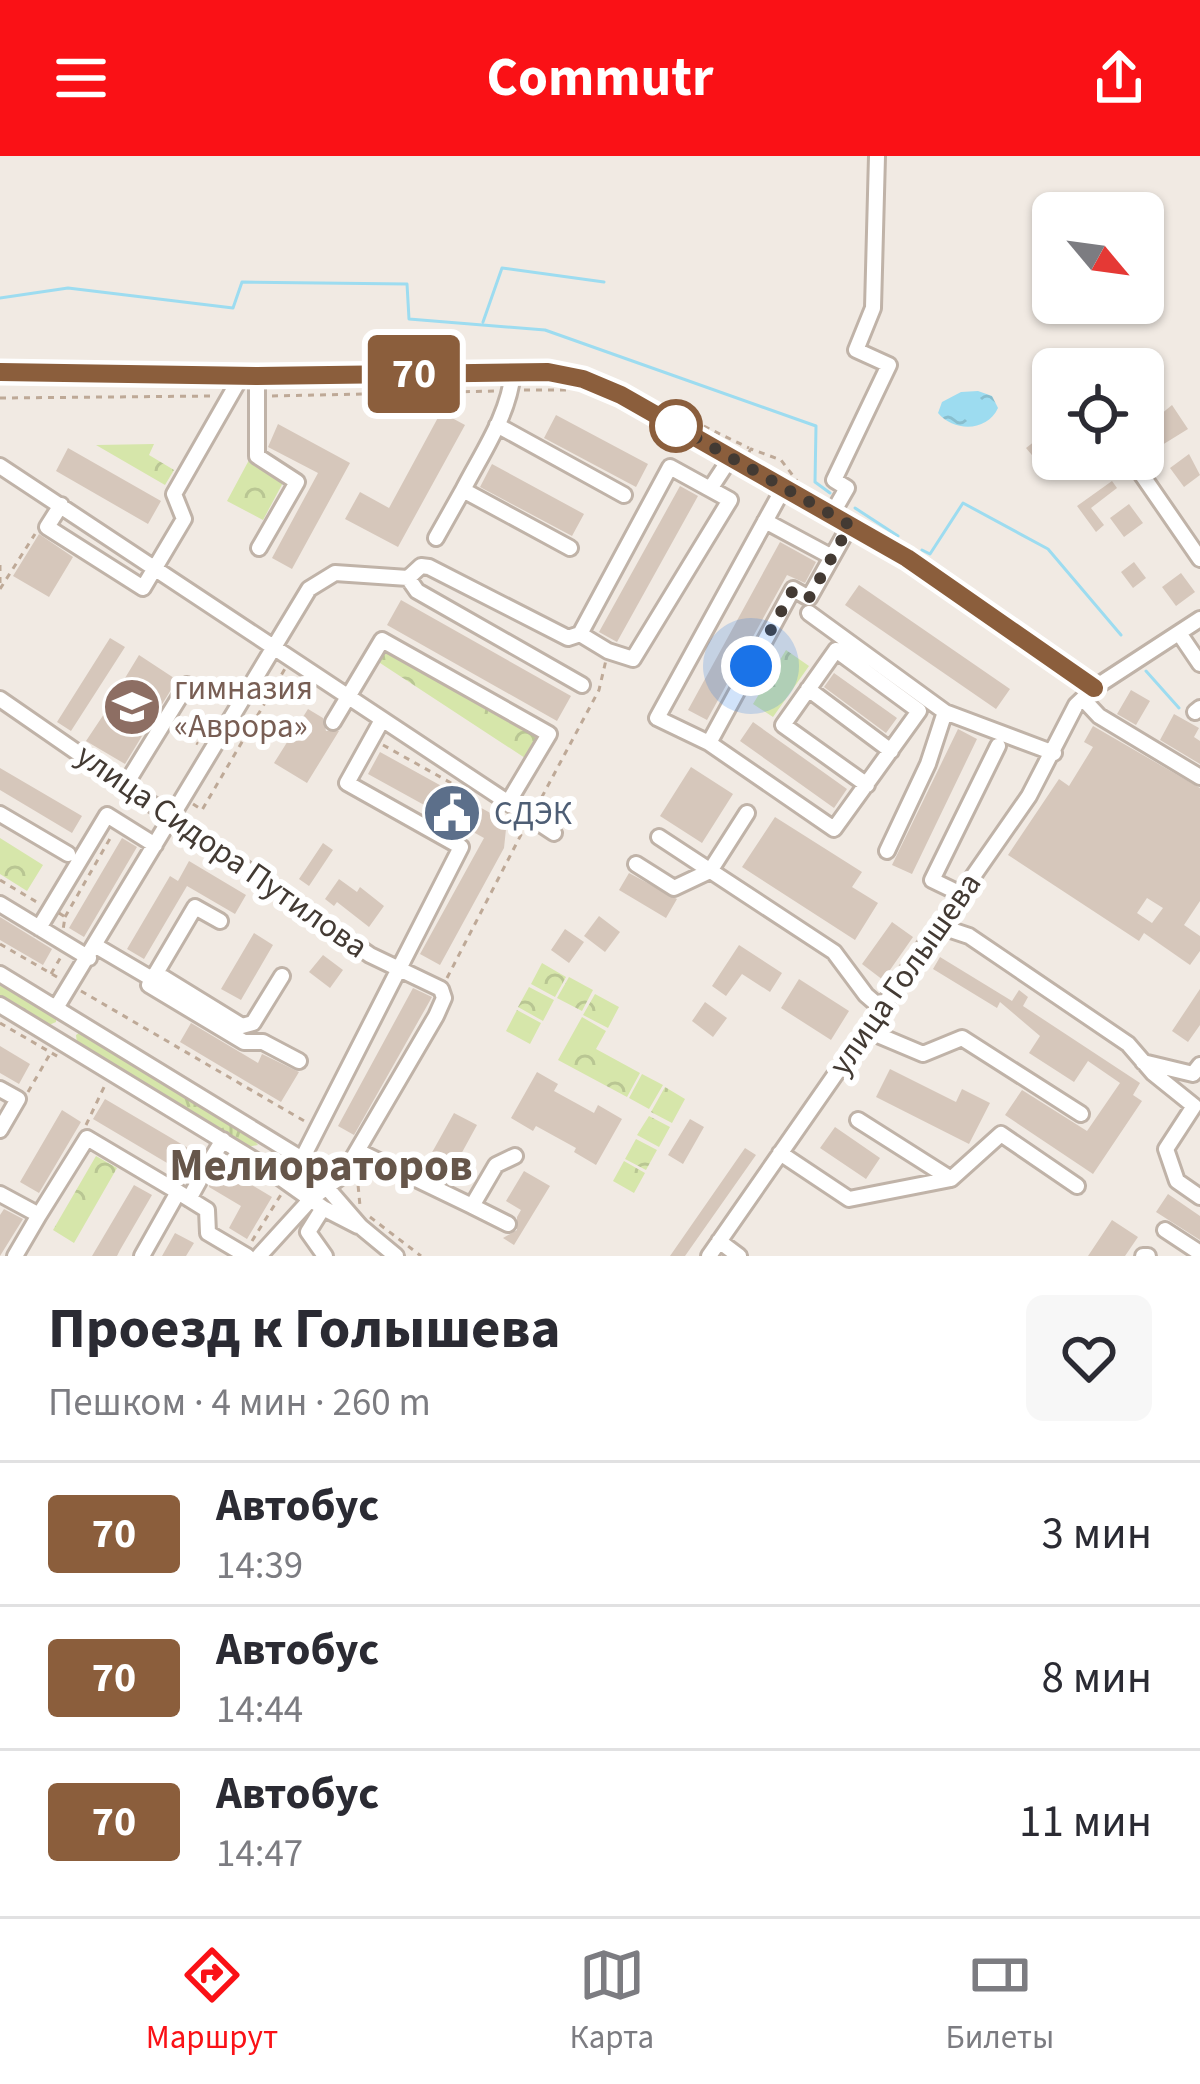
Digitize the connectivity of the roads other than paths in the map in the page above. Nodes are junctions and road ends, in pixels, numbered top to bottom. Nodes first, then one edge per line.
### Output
1 (877, 156) edge
2 (0, 372) edge
3 (513, 372) junction
4 (249, 375) junction
5 (497, 425) junction
6 (731, 457) junction
7 (0, 466) edge
8 (1145, 480) edge
9 (784, 487) junction
10 (710, 489) junction
11 (463, 490) junction
12 (624, 495) dead end
13 (61, 506) junction
14 (832, 514) junction
15 (765, 520) junction
16 (850, 525) junction
17 (436, 538) dead end
18 (259, 548) dead end
19 (570, 548) dead end
20 (832, 557) junction
21 (1200, 559) edge
22 (157, 568) junction
23 (408, 578) junction
24 (809, 614) dead end
25 (1200, 619) edge
26 (1179, 633) junction
27 (580, 634) junction
28 (273, 644) junction
29 (1200, 664) edge
30 (187, 685) dead end
31 (583, 686) dead end
32 (808, 689) junction
33 (1089, 694) junction
34 (349, 696) junction
35 (0, 699) edge
36 (945, 712) junction
37 (382, 720) junction
38 (333, 722) dead end
39 (709, 743) junction
40 (998, 746) dead end
41 (891, 751) junction
42 (1054, 753) junction
43 (1200, 777) edge
44 (126, 784) junction
45 (867, 785) junction
46 (509, 801) junction
47 (747, 813) dead end
48 (0, 814) edge
49 (172, 817) junction
50 (554, 832) dead end
51 (659, 837) dead end
52 (155, 845) junction
53 (886, 851) dead end
54 (68, 854) dead end
55 (635, 864) dead end
56 (710, 871) junction
57 (961, 894) junction
58 (0, 904) edge
59 (220, 921) dead end
60 (939, 926) junction
61 (39, 928) junction
62 (93, 952) junction
63 (397, 966) junction
64 (0, 974) edge
65 (282, 976) dead end
66 (154, 977) junction
67 (0, 1005) edge
68 (881, 1008) junction
69 (61, 1011) junction
70 (866, 1030) junction
71 (53, 1036) junction
72 (298, 1061) dead end
73 (1143, 1061) junction
74 (1200, 1065) edge
75 (0, 1089) edge
76 (1081, 1114) dead end
77 (857, 1120) dead end
78 (0, 1130) edge
79 (223, 1140) junction
80 (360, 1152) junction
81 (780, 1153) junction
82 (515, 1156) dead end
83 (302, 1159) junction
84 (210, 1161) dead end
85 (951, 1179) junction
86 (199, 1181) dead end
87 (1077, 1186) dead end
88 (328, 1187) junction
89 (0, 1194) edge
90 (183, 1196) junction
91 (1200, 1198) edge
92 (317, 1204) junction
93 (472, 1206) junction
94 (39, 1215) junction
95 (508, 1224) dead end
96 (361, 1227) junction
97 (1166, 1230) dead end
98 (718, 1241) junction
99 (1200, 1253) edge
100 (243, 1254) edge
101 (15, 1256) edge
102 (142, 1256) edge
103 (260, 1256) edge
104 (325, 1256) edge
105 (396, 1256) edge
106 (709, 1256) edge
107 (739, 1256) edge

1 - 14 street
2 - 4 street
3 - 4 street
3 - 5 street
3 - 6 street
4 - 18 street
4 - 22 street
5 - 11 street
5 - 12 street
6 - 9 street
6 - 10 street
7 - 13 street
8 - 21 street
9 - 14 street
9 - 15 street
10 - 27 street
10 - 27 street
11 - 17 street
11 - 19 street
13 - 22 street
13 - 22 street
14 - 16 street
15 - 20 street
15 - 39 street
16 - 20 street
16 - 33 street
20 - 39 street
22 - 28 street
23 - 27 street
23 - 28 street
23 - 31 street
24 - 36 street
25 - 26 street
26 - 29 street
26 - 33 street
28 - 34 street
28 - 49 street
30 - 44 street
32 - 41 street
32 - 41 street
32 - 45 street
33 - 42 street, улица Голышева
33 - 43 street
34 - 37 street
34 - 38 street
34 - 46 street
35 - 44 street, улица Сидора Путилова
36 - 42 street
36 - 53 street
37 - 46 street
37 - 63 street
39 - 45 street
40 - 57 street
41 - 45 street
42 - 57 street, улица Голышева
44 - 49 street, улица Сидора Путилова
46 - 50 street
47 - 56 street
48 - 54 street
49 - 52 street
49 - 63 street, улица Сидора Путилова
51 - 56 street
52 - 61 street
52 - 62 street
55 - 56 street
56 - 68 street
57 - 60 street, улица Голышева
58 - 61 street
59 - 66 street
60 - 68 street, улица Голышева
60 - 73 street
61 - 62 street
62 - 66 street
62 - 69 street
63 - 80 street, улица Сидора Путилова
63 - 83 street
64 - 69 street
65 - 66 street
66 - 72 street
67 - 71 street
68 - 70 street, улица Голышева
69 - 71 street
69 - 83 street
70 - 76 street
70 - 81 street, улица Голышева
71 - 79 street
73 - 74 street
73 - 91 street
75 - 78 street
77 - 85 street
79 - 84 street
79 - 92 street
80 - 88 street
80 - 93 street
81 - 85 street
81 - 98 street, улица Голышева
82 - 93 street
83 - 88 street
85 - 87 street
86 - 90 street
88 - 92 street
88 - 96 street
89 - 94 street
90 - 94 street
90 - 100 street
90 - 102 street
92 - 96 street
92 - 103 street
92 - 104 street
93 - 95 street
94 - 101 street
96 - 105 street
97 - 99 street
98 - 106 street, улица Голышева
98 - 107 street

